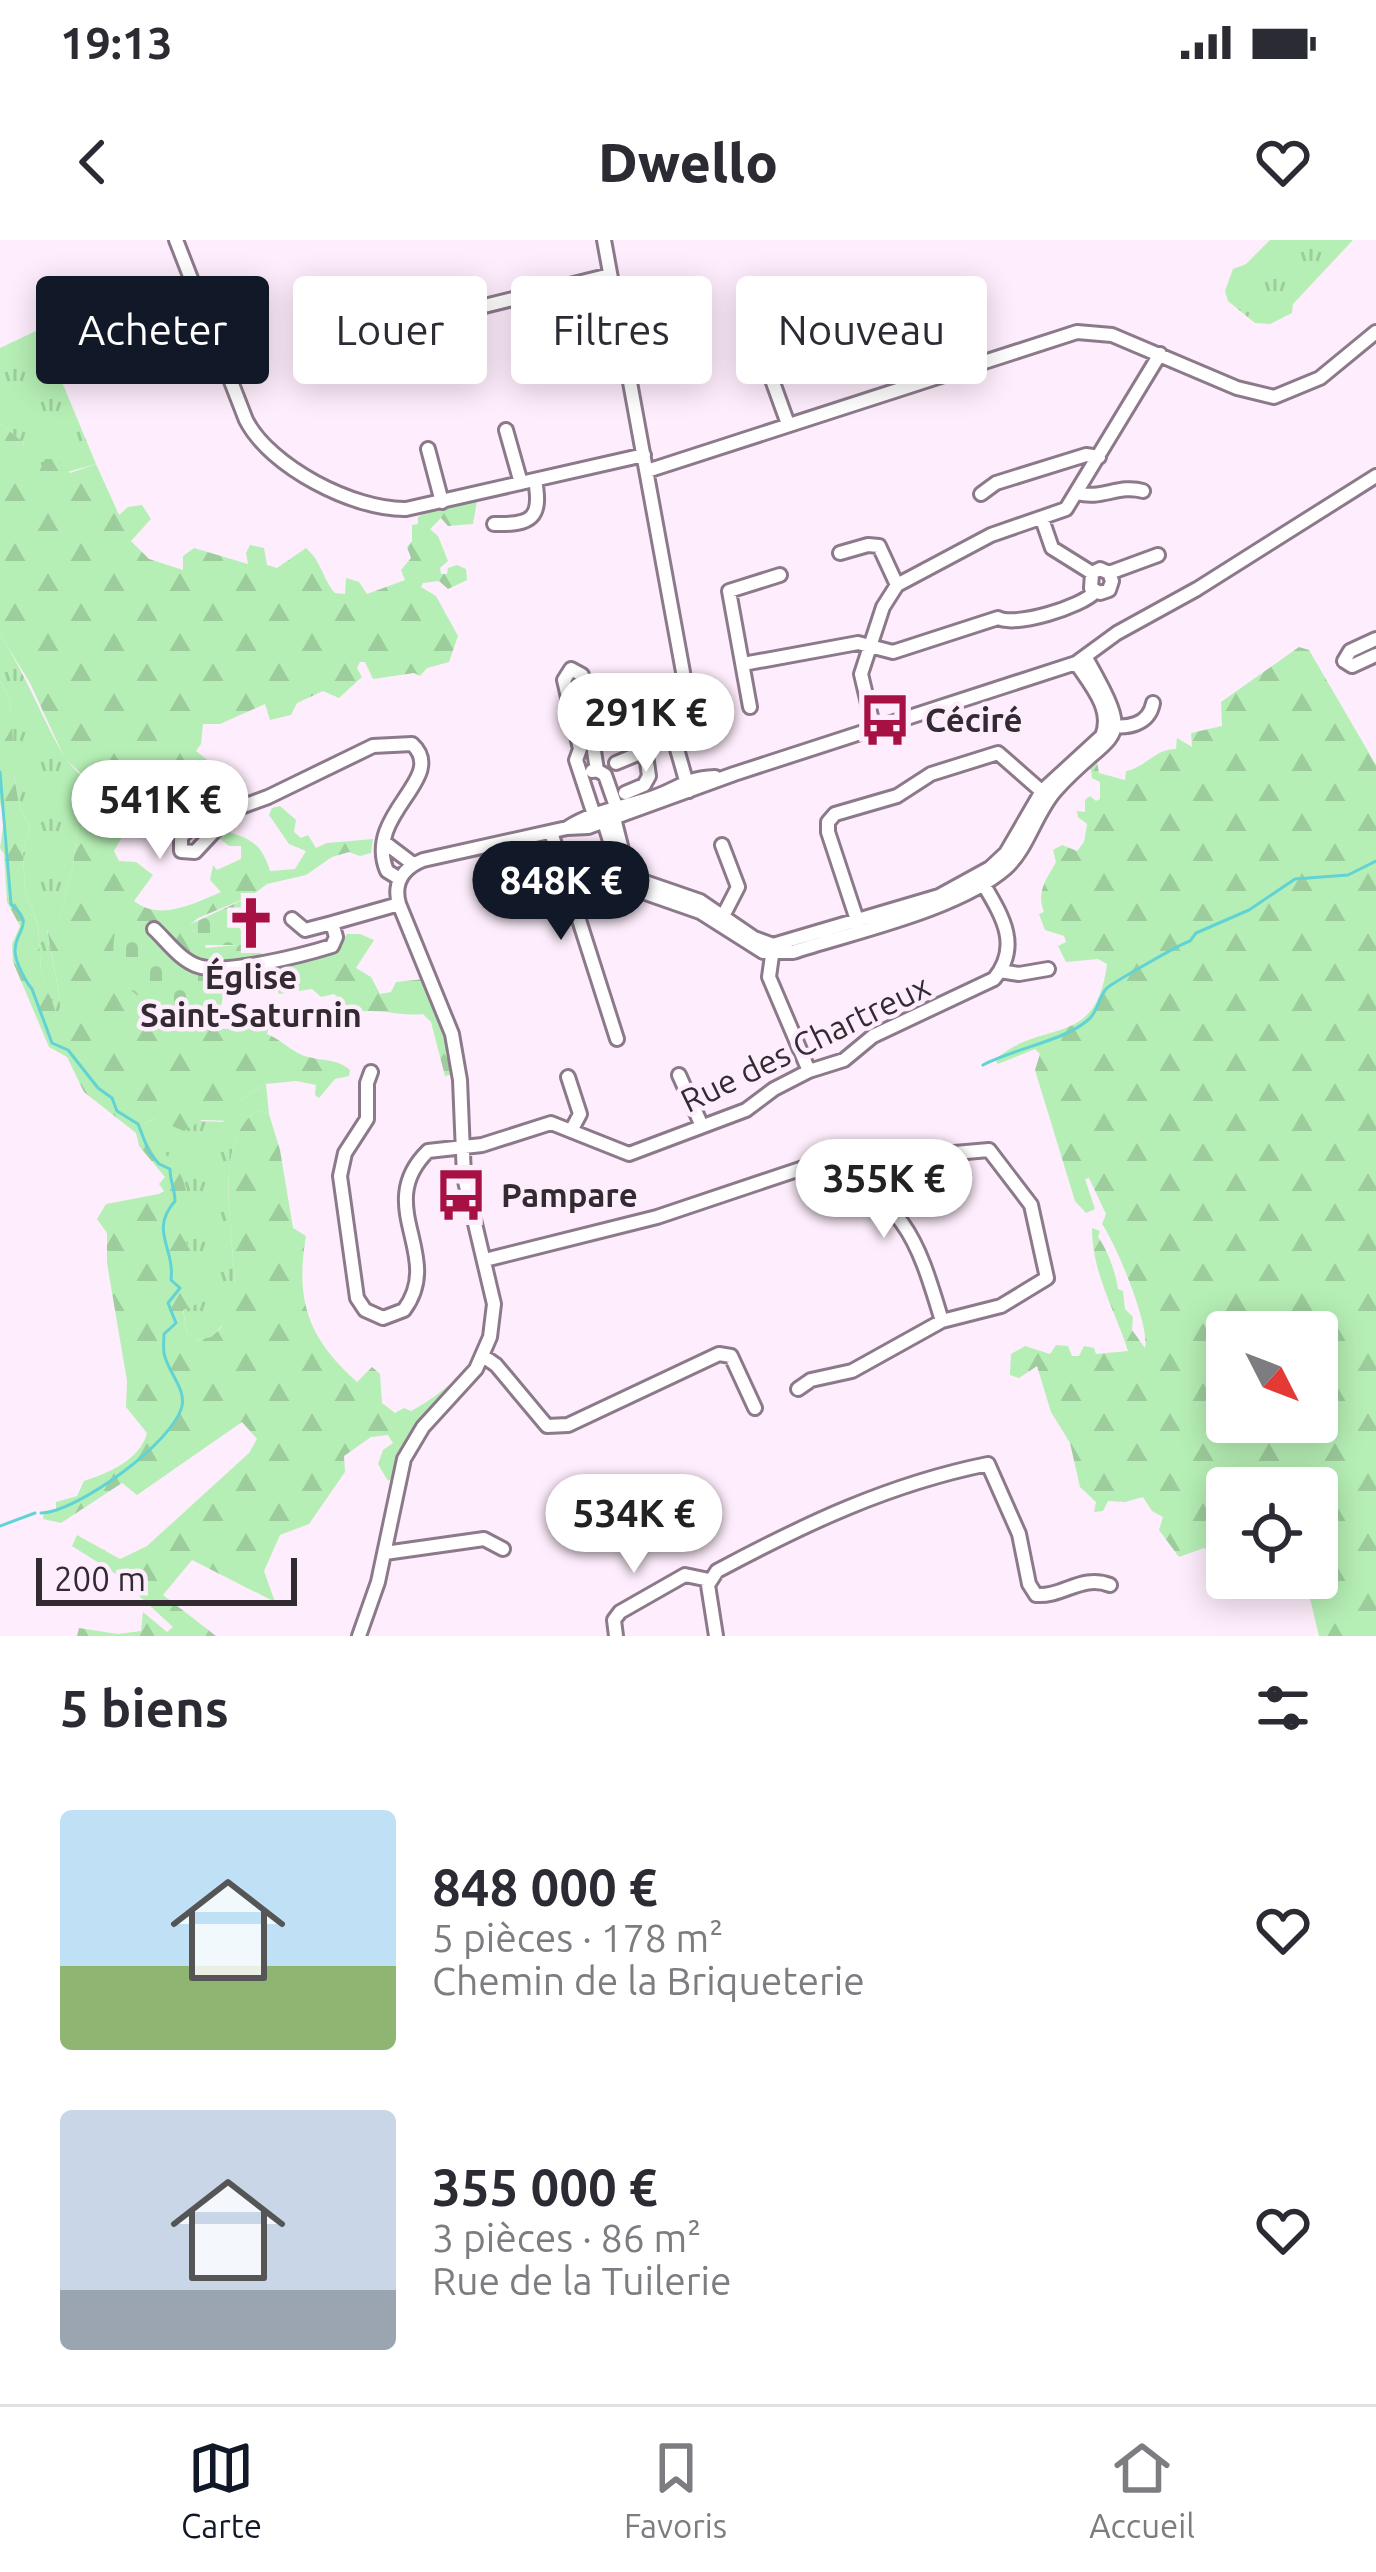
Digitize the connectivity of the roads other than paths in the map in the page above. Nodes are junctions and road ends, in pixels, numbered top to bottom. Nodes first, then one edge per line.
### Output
1 (176, 240) edge
2 (604, 240) edge
3 (610, 274) junction
4 (487, 305) edge
5 (1376, 332) edge
6 (1160, 354) junction
7 (987, 360) edge
8 (774, 384) edge
9 (910, 384) edge
10 (788, 424) junction
11 (506, 430) dead end
12 (428, 449) dead end
13 (644, 455) junction
14 (1099, 457) junction
15 (647, 471) junction
16 (1376, 476) edge
17 (528, 482) junction
18 (1143, 491) dead end
19 (1078, 493) junction
20 (981, 494) dead end
21 (442, 502) junction
22 (1042, 519) junction
23 (494, 524) dead end
24 (840, 554) dead end
25 (1158, 555) dead end
26 (1091, 573) junction
27 (1109, 573) junction
28 (780, 574) dead end
29 (897, 585) junction
30 (1095, 592) junction
31 (1376, 639) edge
32 (870, 645) junction
33 (1376, 655) edge
34 (1081, 660) junction
35 (743, 664) junction
36 (1153, 703) dead end
37 (750, 707) dead end
38 (1110, 726) junction
39 (874, 730) junction
40 (616, 763) junction
41 (601, 772) junction
42 (584, 781) junction
43 (687, 786) junction
44 (1046, 794) junction
45 (235, 809) dead end
46 (609, 810) junction
47 (551, 832) junction
48 (384, 842) junction
49 (722, 845) dead end
50 (413, 864) junction
51 (400, 879) junction
52 (981, 879) junction
53 (399, 904) junction
54 (292, 919) dead end
55 (722, 920) junction
56 (332, 923) junction
57 (859, 926) junction
58 (154, 928) dead end
59 (772, 950) junction
60 (1048, 969) dead end
61 (1000, 971) junction
62 (617, 1040) dead end
63 (809, 1071) junction
64 (371, 1072) dead end
65 (679, 1075) dead end
66 (568, 1077) dead end
67 (702, 1126) junction
68 (572, 1130) junction
69 (461, 1148) junction
70 (882, 1197) junction
71 (485, 1260) junction
72 (942, 1322) junction
73 (483, 1356) junction
74 (798, 1389) dead end
75 (755, 1408) dead end
76 (503, 1550) dead end
77 (385, 1553) junction
78 (709, 1580) junction
79 (1110, 1585) dead end
80 (359, 1636) edge
81 (616, 1636) edge
82 (716, 1636) edge

1 - 21 street
2 - 3 street
3 - 4 street
3 - 13 street
5 - 6 street
6 - 7 street
6 - 14 street
8 - 10 street
9 - 10 street
10 - 15 street
11 - 17 street
12 - 21 street
13 - 15 street
13 - 17 street
14 - 19 street
14 - 20 street
15 - 43 street
16 - 34 street
17 - 21 street
17 - 23 street
18 - 19 street
19 - 22 street
22 - 26 street
22 - 29 street
24 - 29 street
25 - 27 street
26 - 27 street
26 - 30 street
27 - 30 street
28 - 35 street
29 - 32 street
30 - 32 street
31 - 33 street
32 - 35 street
32 - 39 street
34 - 38 street
34 - 39 street
35 - 37 street
36 - 38 street
38 - 44 street
39 - 43 street
40 - 41 street
40 - 46 street
40 - 46 street
41 - 42 street
41 - 42 street
41 - 46 street
42 - 46 street
43 - 46 street
44 - 52 street
44 - 57 street
45 - 48 street
46 - 47 street
46 - 55 street
47 - 50 street
47 - 62 street
48 - 50 street
48 - 51 street
49 - 55 street
50 - 51 street
51 - 53 street
52 - 57 street
52 - 61 street
53 - 56 street
53 - 69 street
54 - 56 street
55 - 59 street
56 - 58 street
57 - 59 street
59 - 63 street
60 - 61 street
61 - 63 street, Rue des Chartreux
63 - 67 street, Rue des Chartreux
64 - 69 street, Rue des Chartreux
65 - 67 street
66 - 68 street
67 - 68 street, Rue des Chartreux
68 - 69 street, Rue des Chartreux
69 - 71 street
70 - 71 street
70 - 72 street
70 - 72 street
71 - 73 street
72 - 74 street
73 - 75 street
73 - 77 street
76 - 77 street
77 - 80 street
78 - 79 street
78 - 81 street
78 - 82 street

